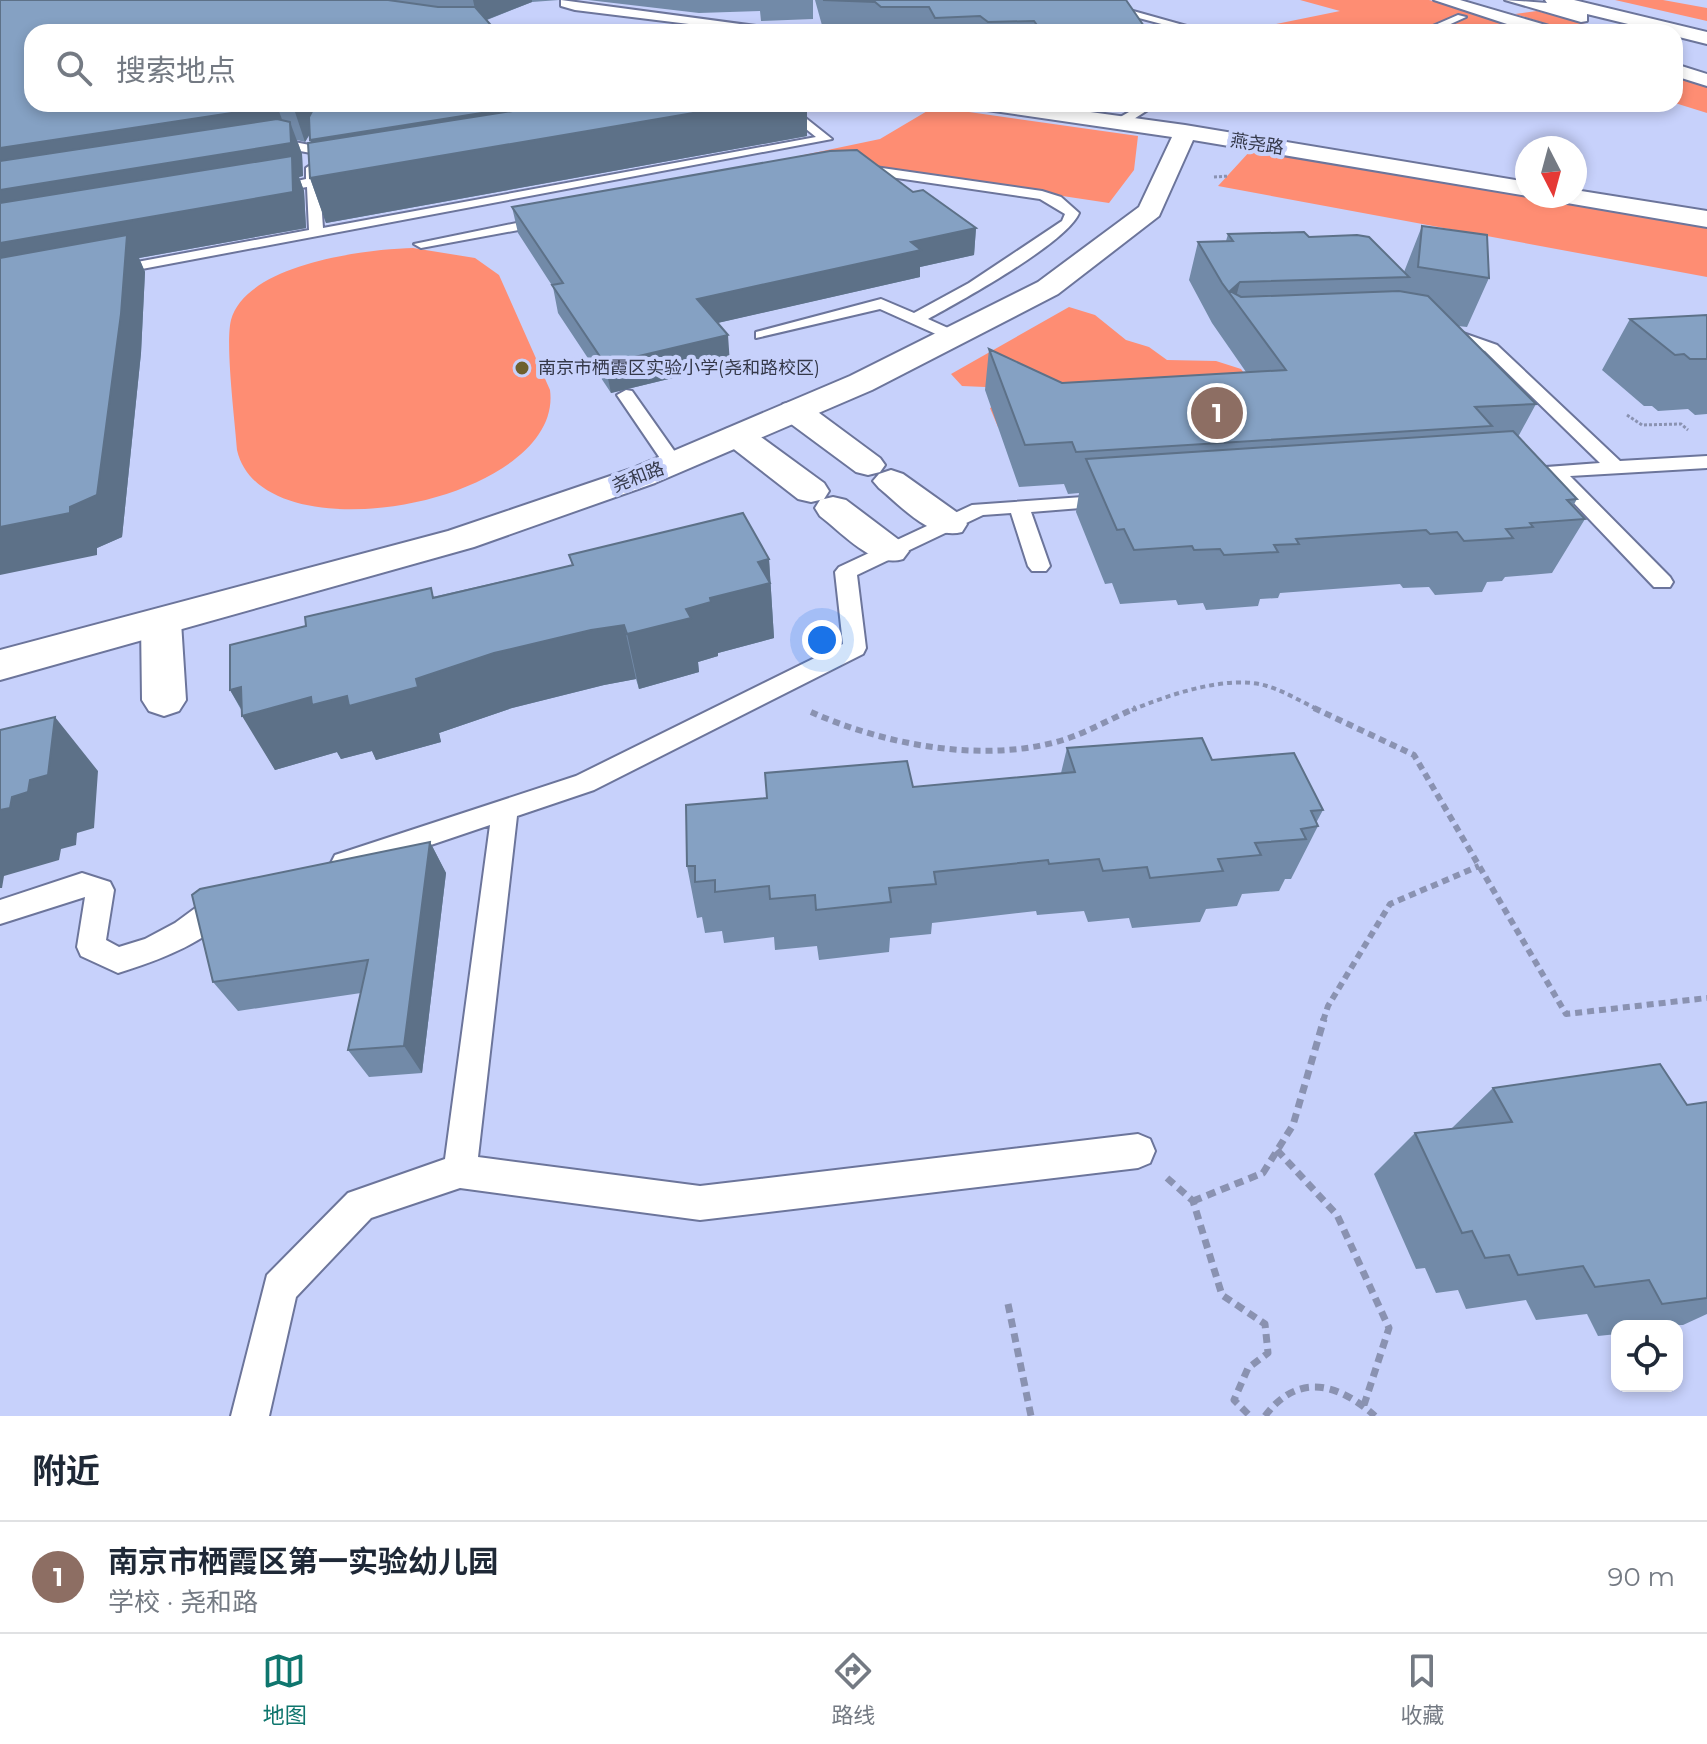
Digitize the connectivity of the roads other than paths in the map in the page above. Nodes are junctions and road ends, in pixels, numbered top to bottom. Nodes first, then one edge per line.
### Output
1 (566, 0) edge
2 (1049, 0) edge
3 (1442, 0) edge
4 (1513, 0) edge
5 (1553, 0) edge
6 (1461, 17) dead end
7 (713, 24) edge
8 (1173, 24) edge
9 (1444, 24) edge
10 (1522, 24) edge
11 (1609, 24) edge
12 (1650, 24) edge
13 (1683, 32) edge
14 (1707, 38) edge
15 (1683, 42) edge
16 (1707, 48) edge
17 (1683, 72) edge
18 (1707, 80) edge
19 (789, 112) edge
20 (1043, 112) edge
21 (1138, 112) edge
22 (1119, 123) junction
23 (1185, 132) junction
24 (259, 150) edge
25 (841, 168) edge
26 (357, 175) edge
27 (1515, 187) edge
28 (248, 193) edge
29 (1587, 199) edge
30 (557, 219) edge
31 (1707, 219) edge
32 (316, 233) junction
33 (421, 244) dead end
34 (90, 275) edge
35 (915, 319) junction
36 (1422, 327) edge
37 (762, 335) dead end
38 (953, 336) junction
39 (626, 395) dead end
40 (795, 411) junction
41 (738, 436) junction
42 (1707, 462) edge
43 (673, 463) junction
44 (1615, 467) junction
45 (1555, 472) junction
46 (1492, 477) edge
47 (1130, 500) edge
48 (1019, 507) junction
49 (949, 524) junction
50 (890, 551) junction
51 (1039, 566) dead end
52 (1662, 582) dead end
53 (161, 622) junction
54 (0, 665) edge
55 (164, 700) dead end
56 (505, 810) junction
57 (324, 870) edge
58 (248, 895) edge
59 (0, 912) edge
60 (1138, 1151) road end
61 (460, 1171) junction
62 (250, 1416) edge

1 - 7 lane
2 - 8 lane
3 - 10 main road
4 - 11 main road
5 - 12 main road
6 - 9 lane
13 - 14 main road
15 - 16 main road
17 - 18 main road
19 - 32 lane
20 - 22 main road, 燕尧路
21 - 22 lane
22 - 23 main road, 燕尧路
23 - 27 main road, 燕尧路
23 - 38 main road, 尧和路
24 - 32 lane
25 - 35 lane
26 - 28 lane
29 - 31 main road
30 - 33 lane
32 - 34 lane
35 - 37 lane
35 - 38 lane
36 - 44 lane
38 - 40 main road, 尧和路
39 - 43 lane
40 - 41 main road, 尧和路
40 - 49 main road
41 - 43 main road, 尧和路
41 - 50 main road
42 - 44 lane
43 - 53 main road, 尧和路
44 - 45 lane
45 - 46 lane
45 - 52 lane
47 - 48 lane
48 - 49 lane
48 - 51 lane
49 - 50 lane
50 - 56 lane
53 - 54 main road, 尧和路
53 - 55 main road
56 - 57 lane
56 - 61 lane
58 - 59 lane
60 - 61 lane
61 - 62 lane

